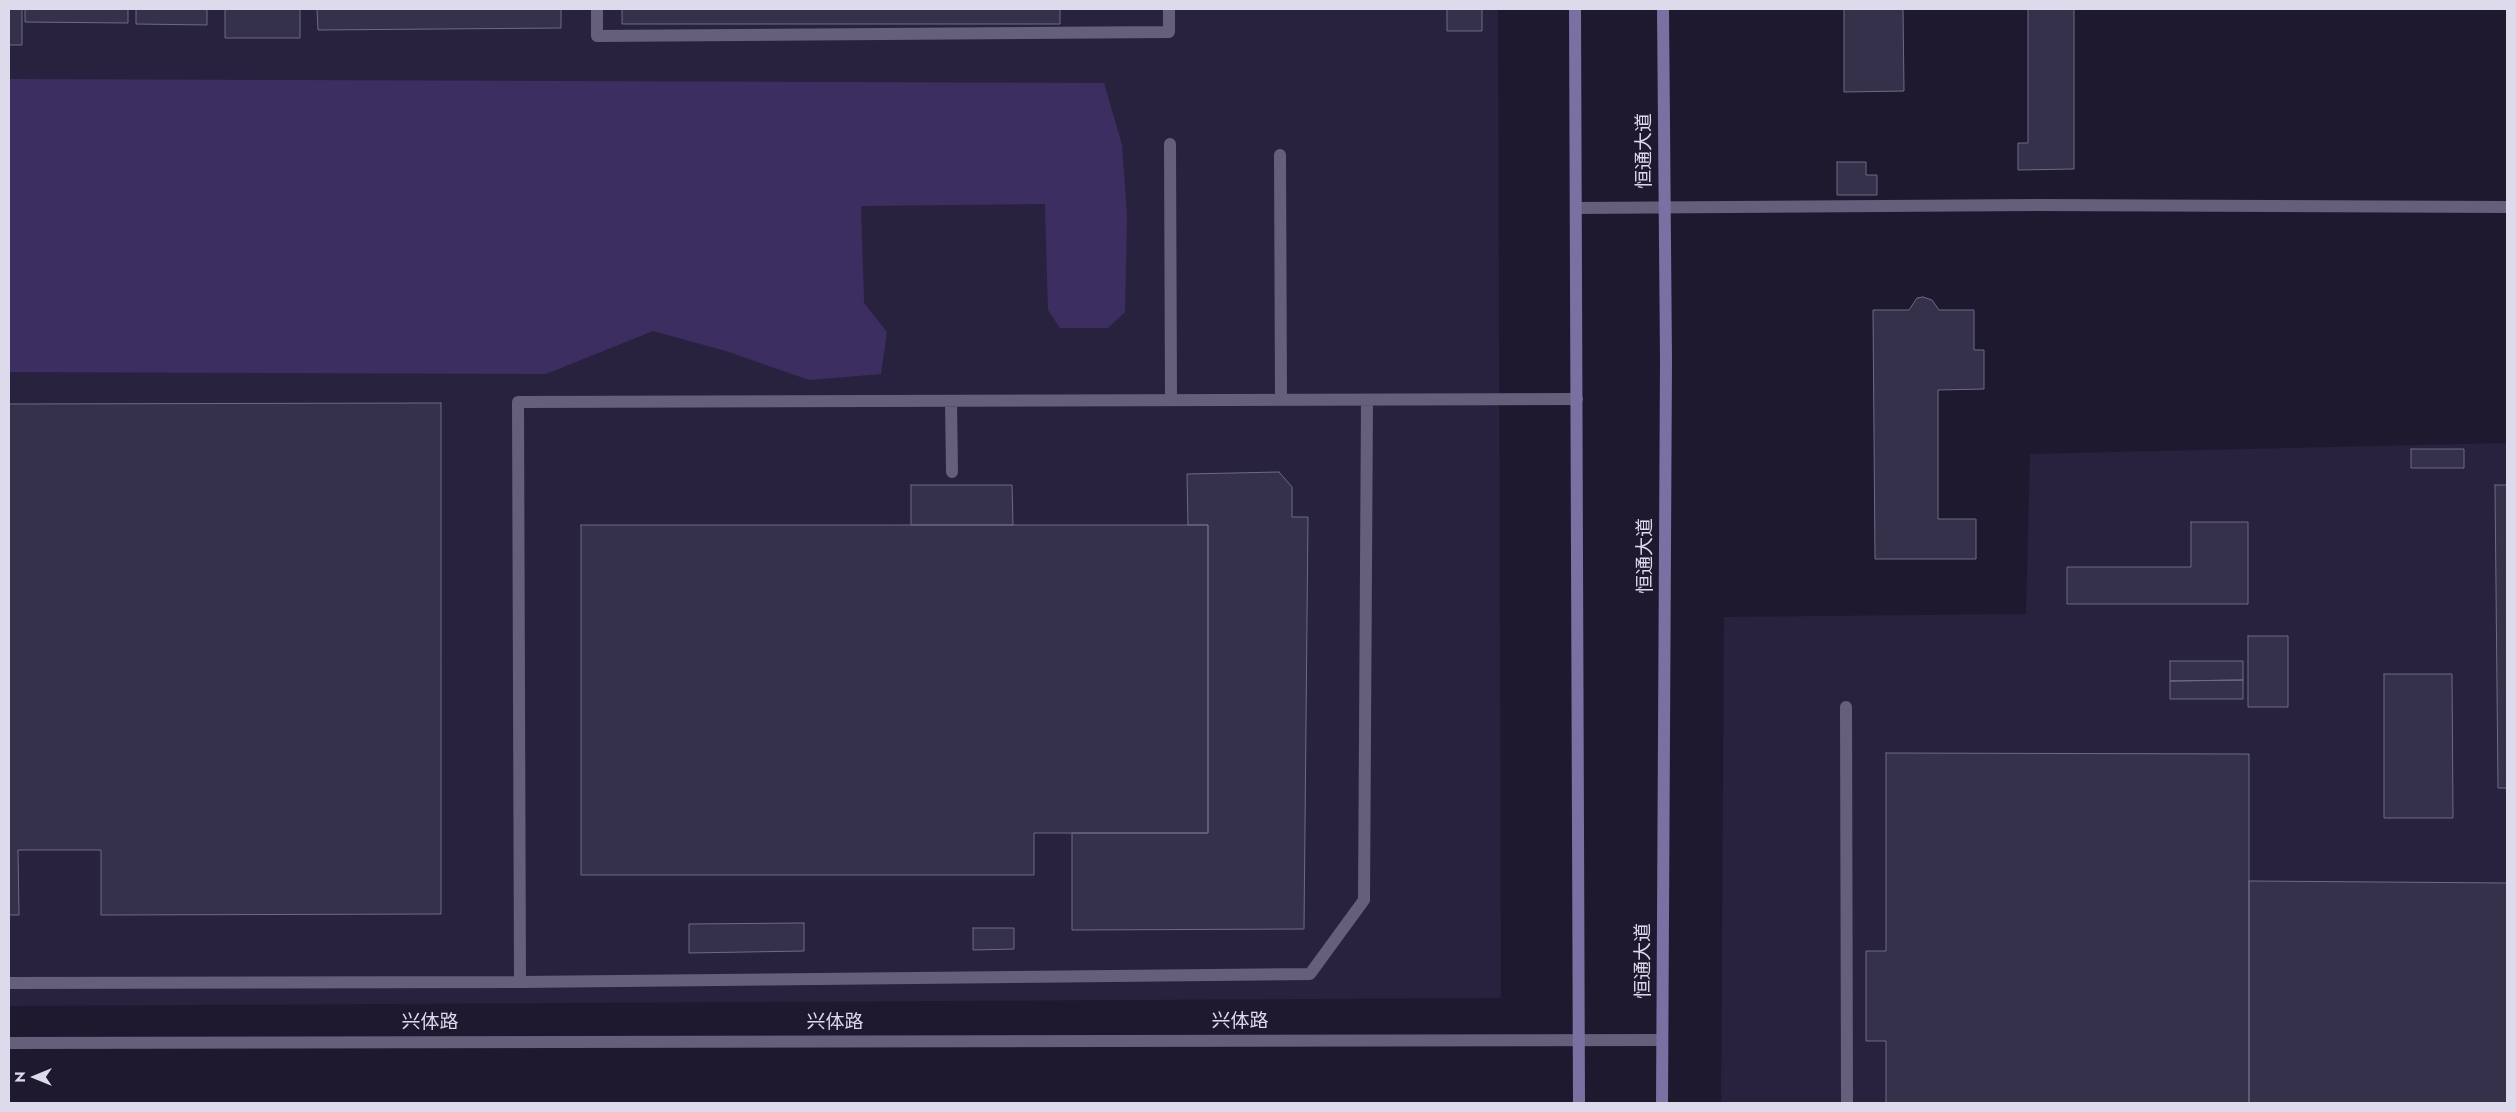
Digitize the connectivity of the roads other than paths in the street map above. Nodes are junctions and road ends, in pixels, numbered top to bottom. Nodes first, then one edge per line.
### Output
1 (597, 9) edge
2 (1168, 9) edge
3 (1575, 9) edge
4 (1663, 9) edge
5 (1170, 144) dead end
6 (1280, 154) dead end
7 (1663, 207) junction
8 (2507, 207) edge
9 (1576, 208) junction
10 (1171, 400) junction
11 (1281, 400) junction
12 (1367, 400) junction
13 (1577, 400) junction
14 (951, 401) junction
15 (952, 472) dead end
16 (1846, 706) dead end
17 (520, 982) junction
18 (9, 983) edge
19 (1662, 1040) junction
20 (1580, 1041) junction
21 (9, 1043) edge
22 (1579, 1103) edge
23 (1662, 1103) edge
24 (1847, 1103) edge

1 - 2 lane
3 - 9 main road
4 - 7 main road, 恒通大道
5 - 10 lane
6 - 11 lane
7 - 8 lane
7 - 9 lane
7 - 19 main road, 恒通大道
9 - 13 main road
10 - 11 lane
10 - 14 lane
11 - 12 lane
12 - 13 lane
12 - 17 lane
13 - 20 main road
14 - 15 lane
14 - 17 lane
16 - 24 lane
17 - 18 lane
19 - 20 lane, 兴体路
19 - 23 main road, 恒通大道
20 - 21 lane, 兴体路
20 - 22 main road

